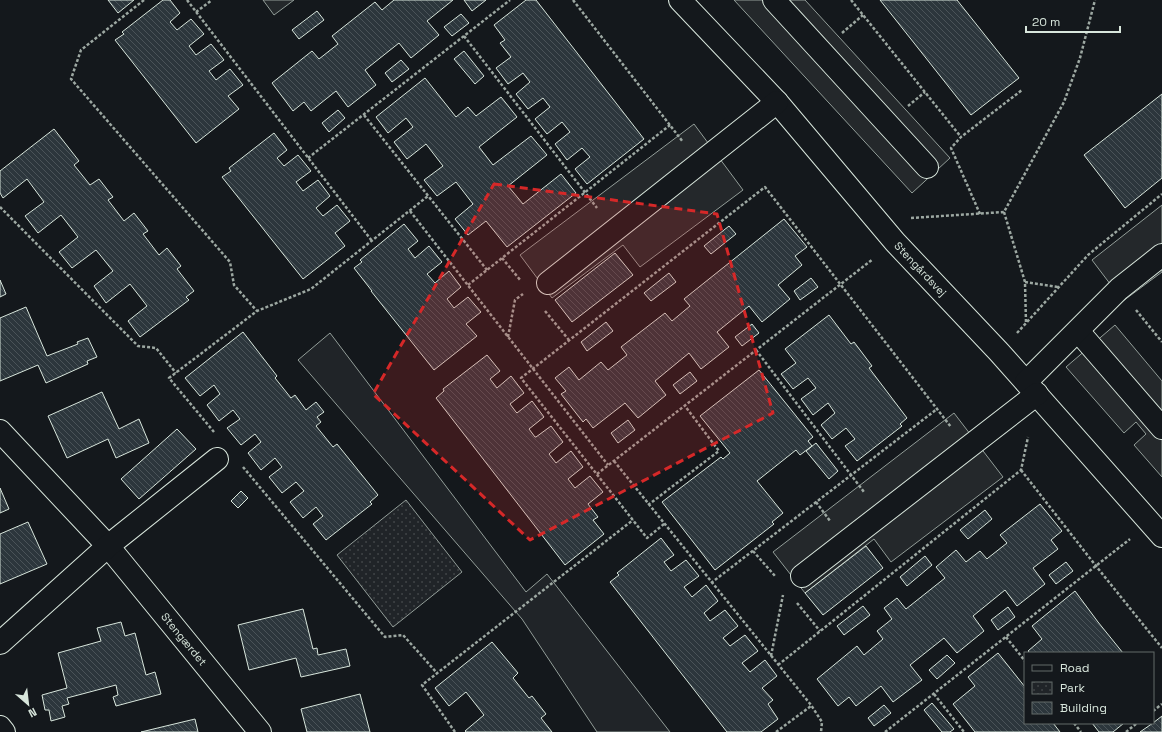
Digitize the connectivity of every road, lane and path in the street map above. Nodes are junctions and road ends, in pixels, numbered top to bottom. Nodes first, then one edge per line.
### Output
1 (144, 0) edge
2 (186, 0) edge
3 (212, 0) edge
4 (510, 0) edge
5 (573, 0) edge
6 (680, 0) edge
7 (774, 0) edge
8 (851, 0) edge
9 (1095, 0) edge
10 (196, 12) junction
11 (464, 36) junction
12 (1022, 90) dead end
13 (777, 102) junction
14 (364, 115) junction
15 (670, 125) junction
16 (961, 137) junction
17 (308, 158) junction
18 (699, 164) junction
19 (927, 167) dead end
20 (585, 193) junction
21 (1162, 194) edge
22 (428, 196) junction
23 (0, 207) edge
24 (410, 211) junction
25 (1004, 212) junction
26 (980, 214) junction
27 (878, 220) junction
28 (615, 231) junction
29 (372, 241) junction
30 (895, 242) junction
31 (1162, 255) edge
32 (487, 270) junction
33 (1025, 282) junction
34 (548, 283) joint
35 (840, 284) junction
36 (468, 285) junction
37 (1059, 287) junction
38 (1119, 289) junction
39 (257, 311) junction
40 (1026, 323) junction
41 (1078, 331) junction
42 (508, 337) junction
43 (1162, 342) edge
44 (756, 350) junction
45 (999, 352) junction
46 (533, 368) junction
47 (176, 373) junction
48 (1031, 388) junction
49 (684, 406) junction
50 (937, 409) junction
51 (1162, 428) edge
52 (0, 431) edge
53 (214, 433) dead end
54 (968, 448) junction
55 (217, 460) dead end
56 (614, 461) junction
57 (240, 463) dead end
58 (608, 465) junction
59 (1021, 470) junction
60 (597, 474) junction
61 (851, 475) junction
62 (648, 505) junction
63 (881, 515) junction
64 (633, 520) junction
65 (664, 524) junction
66 (1156, 529) edge
67 (108, 546) junction
68 (1096, 566) junction
69 (802, 576) joint
70 (712, 583) junction
71 (1006, 636) junction
72 (0, 643) edge
73 (1162, 648) edge
74 (771, 656) junction
75 (1024, 660) edge
76 (778, 665) junction
77 (437, 673) junction
78 (934, 694) junction
79 (1162, 704) edge
80 (811, 706) junction
81 (1154, 710) edge
82 (1075, 724) edge
83 (1136, 724) edge
84 (0, 727) edge
85 (4, 732) edge
86 (260, 732) edge
87 (455, 732) edge
88 (776, 732) edge
89 (821, 732) edge
90 (885, 732) edge
91 (964, 732) edge
92 (1081, 732) edge
93 (1126, 732) edge

1 - 39 path
2 - 10 path
3 - 10 path
4 - 11 path
5 - 15 path
6 - 13 street, Stengårdsvej
7 - 19 street
8 - 16 path
9 - 25 path
10 - 17 path
11 - 14 path
11 - 20 path
12 - 16 path
13 - 18 street
13 - 27 street, Stengårdsvej
14 - 17 path
14 - 22 path
15 - 18 path
15 - 20 path
16 - 26 path
17 - 29 path
18 - 28 street
20 - 28 path
20 - 32 path
21 - 37 path
22 - 24 path
22 - 32 path
23 - 47 path
24 - 29 path
24 - 36 path
25 - 26 path
25 - 33 path
26 - 27 path
27 - 30 street, Stengårdsvej
28 - 34 street
29 - 39 path
30 - 35 path
30 - 45 street, Stengårdsvej
31 - 38 street
32 - 36 path
33 - 37 path
33 - 40 path
34 - 42 path
35 - 44 path
35 - 46 path
35 - 50 path
36 - 42 path
37 - 40 path
38 - 41 street
38 - 43 path
39 - 47 path
40 - 45 path
41 - 48 street
41 - 51 street
42 - 46 path
44 - 49 path
44 - 61 path
45 - 48 street, Stengårdsvej
46 - 58 path
46 - 60 path
47 - 53 path
48 - 54 street
48 - 59 path
48 - 66 street, Stengårdsvej
49 - 56 path
49 - 62 path
50 - 54 path
50 - 61 path
52 - 67 street, Stengærdet
54 - 63 street
55 - 67 street
56 - 58 path
56 - 62 path
57 - 77 path
58 - 60 path
59 - 68 path
59 - 76 path
60 - 64 path
61 - 63 path
61 - 70 path
62 - 65 path
63 - 69 street
64 - 65 path
64 - 77 path
65 - 70 path
66 - 68 path
67 - 72 street
67 - 86 street, Stengærdet
68 - 71 path
68 - 73 path
69 - 74 path
70 - 74 path
71 - 75 path
71 - 78 path
74 - 76 path
76 - 80 path
77 - 87 path
78 - 90 path
78 - 91 path
79 - 81 path
80 - 88 path
80 - 89 path
82 - 92 path
83 - 93 path
84 - 85 street

